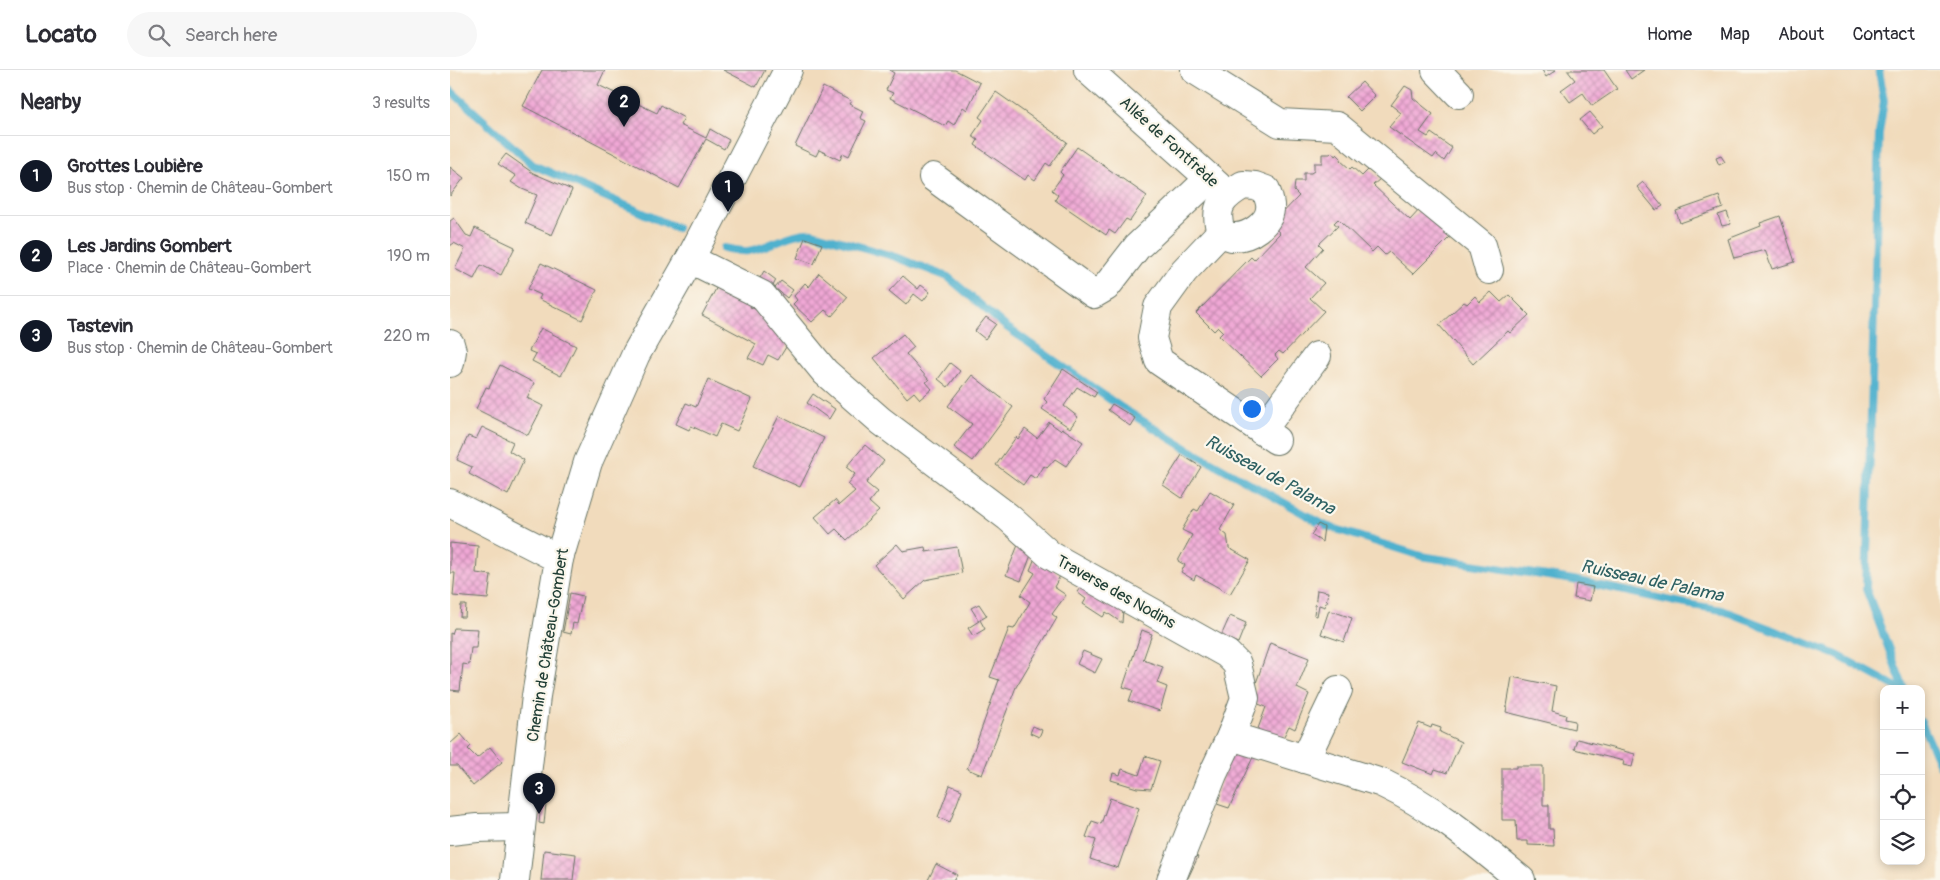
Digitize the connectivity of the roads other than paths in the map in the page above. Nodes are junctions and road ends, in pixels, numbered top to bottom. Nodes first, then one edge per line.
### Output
1 (788, 70) edge
2 (1088, 70) edge
3 (1195, 70) edge
4 (1436, 70) edge
5 (1459, 94) dead end
6 (933, 177) dead end
7 (1219, 186) junction
8 (1221, 232) junction
9 (690, 260) junction
10 (1489, 270) dead end
11 (450, 344) edge
12 (1317, 356) dead end
13 (450, 363) edge
14 (450, 503) edge
15 (560, 558) junction
16 (1338, 690) dead end
17 (1231, 736) junction
18 (1305, 759) junction
19 (521, 827) junction
20 (450, 831) edge
21 (515, 880) edge
22 (1171, 880) edge
23 (1521, 880) edge

1 - 9 street, Chemin de Château-Gombert
2 - 7 street, Allée de Fontfrède
3 - 10 street
4 - 5 street
6 - 7 street
7 - 8 street, Allée de Fontfrède
7 - 8 street, Allée de Fontfrède
8 - 12 street
9 - 15 street, Chemin de Château-Gombert
9 - 17 street, Traverse des Nodins
11 - 13 street
14 - 15 street
15 - 19 street, Chemin de Château-Gombert
16 - 18 street
17 - 18 street
17 - 22 street, Traverse des Nodins
18 - 23 street
19 - 20 street
19 - 21 street, Chemin de Château-Gombert

